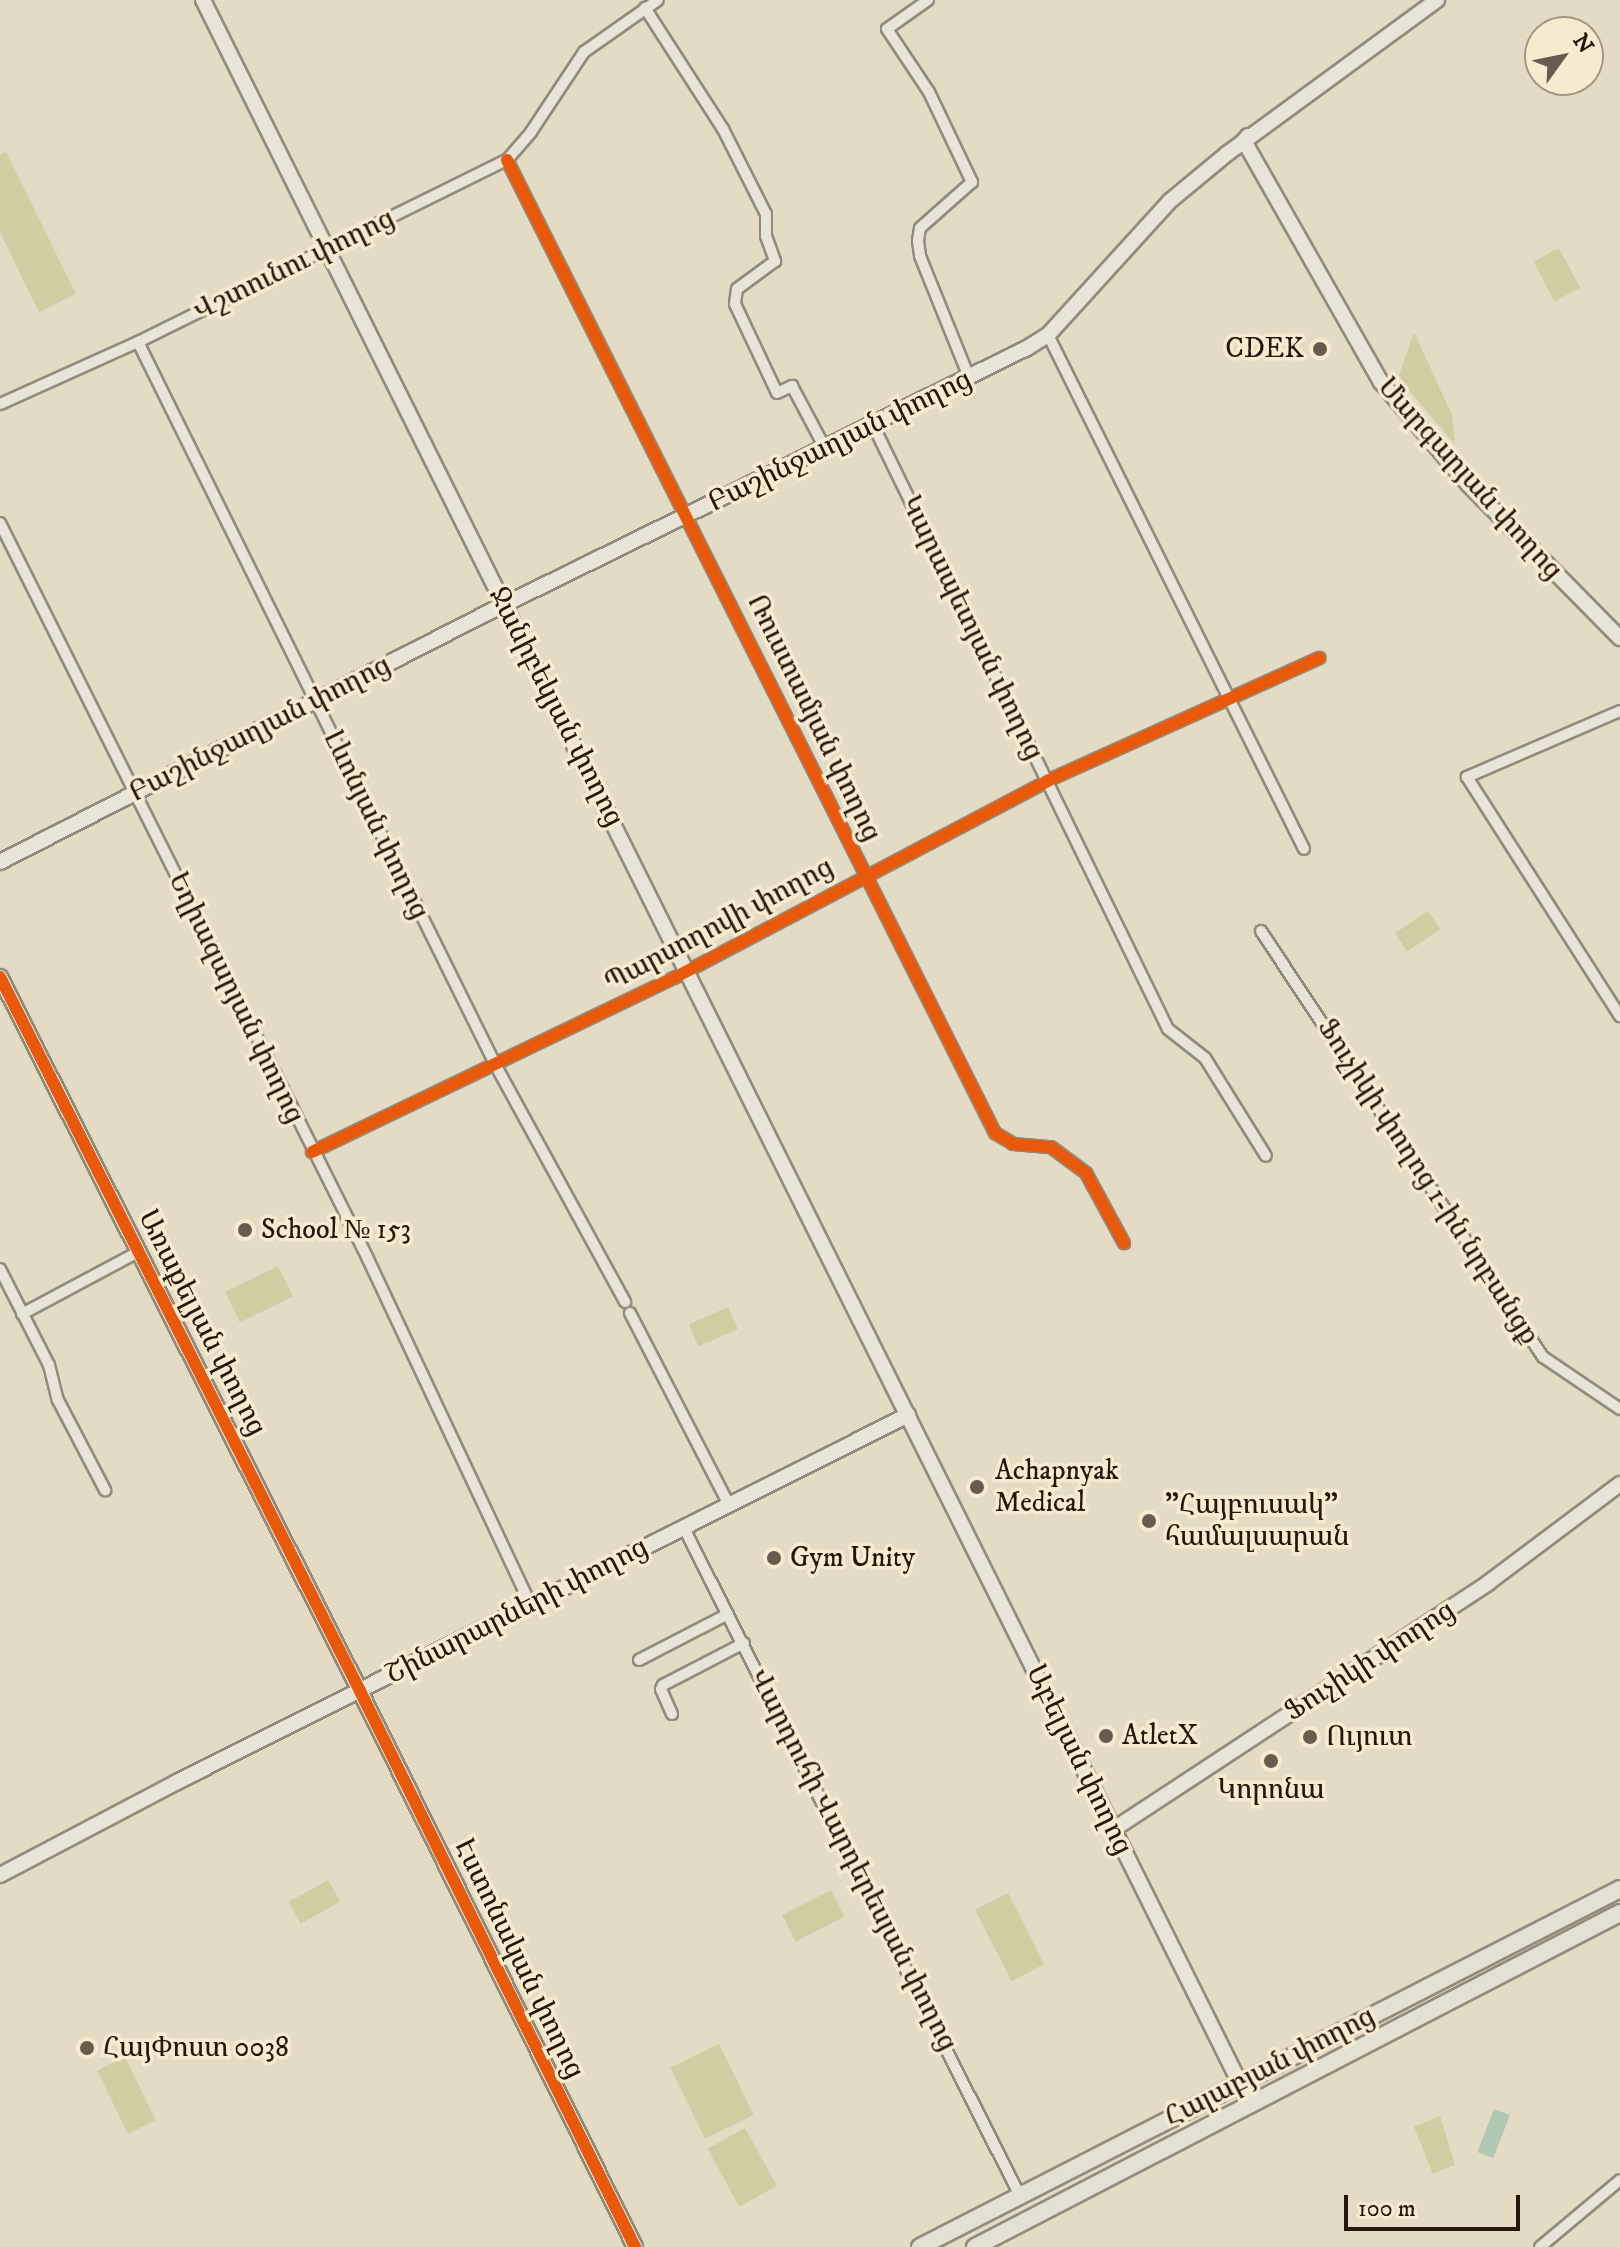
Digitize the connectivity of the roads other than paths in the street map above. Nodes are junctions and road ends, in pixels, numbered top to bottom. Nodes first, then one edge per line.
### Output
1 (203, 0) edge
2 (658, 0) edge
3 (928, 0) edge
4 (1424, 0) edge
5 (1437, 0) edge
6 (645, 8) junction
7 (1245, 139) junction
8 (507, 160) junction
9 (327, 249) junction
10 (1048, 335) junction
11 (138, 342) junction
12 (969, 377) junction
13 (0, 404) edge
14 (873, 425) junction
15 (825, 448) junction
16 (688, 516) junction
17 (0, 523) edge
18 (505, 605) junction
19 (1620, 635) edge
20 (1320, 658) dead end
21 (1229, 698) junction
22 (315, 701) junction
23 (1620, 711) edge
24 (1047, 781) junction
25 (133, 792) junction
26 (1304, 849) dead end
27 (0, 862) edge
28 (865, 875) junction
29 (1261, 931) dead end
30 (688, 971) junction
31 (0, 977) edge
32 (1620, 1016) edge
33 (496, 1066) junction
34 (312, 1152) junction
35 (1266, 1156) dead end
36 (1124, 1243) dead end
37 (140, 1251) junction
38 (0, 1269) edge
39 (22, 1314) junction
40 (1620, 1409) edge
41 (908, 1415) junction
42 (1620, 1484) edge
43 (105, 1490) dead end
44 (728, 1503) junction
45 (683, 1526) junction
46 (530, 1604) junction
47 (728, 1614) junction
48 (744, 1643) junction
49 (639, 1660) dead end
50 (360, 1691) junction
51 (672, 1714) dead end
52 (1114, 1829) junction
53 (0, 1875) edge
54 (1620, 1889) edge
55 (1620, 1913) edge
56 (1382, 2009) junction
57 (1393, 2030) junction
58 (1240, 2083) junction
59 (1250, 2104) junction
60 (1620, 2180) edge
61 (1020, 2196) junction
62 (635, 2247) edge
63 (920, 2247) edge
64 (975, 2247) edge
65 (1540, 2247) edge

1 - 9 main road, Ջանիբեկյան փողոց
2 - 6 street, Վշտունու փողոց
3 - 12 street
4 - 7 main road, Բաշինջաղյան փողոց
5 - 7 main road, Բաշինջաղյան փողոց
6 - 8 street, Վշտունու փողոց
6 - 15 street
7 - 10 main road, Բաշինջաղյան փողոց
7 - 19 main road, Մարգարյան փողոց
8 - 9 street, Վշտունու փողոց
8 - 16 street, Ռուստամյան փողոց
9 - 11 street, Վշտունու փողոց
9 - 18 main road, Ջանիբեկյան փողոց
10 - 12 main road, Բաշինջաղյան փողոց
10 - 21 street
11 - 13 street, Վշտունու փողոց
11 - 22 street, Լևոնյան փողոց
12 - 14 main road, Բաշինջաղյան փողոց
14 - 15 main road, Բաշինջաղյան փողոց
14 - 24 street, Կարապետյան փողոց
15 - 16 main road, Բաշինջաղյան փողոց
16 - 18 main road, Բաշինջաղյան փողոց
16 - 28 street, Ռուստամյան փողոց
17 - 25 street, Եղիազարյան փողոց
18 - 22 main road, Բաշինջաղյան փողոց
18 - 30 main road, Ջանիբեկյան փողոց
20 - 21 street, Պարսողովի փողոց
21 - 24 street, Պարսողովի փողոց
21 - 26 street
22 - 25 main road, Բաշինջաղյան փողոց
22 - 33 street, Լևոնյան փողոց
23 - 32 street
24 - 28 street, Պարսողովի փողոց
24 - 35 street, Կարապետյան փողոց
25 - 27 main road, Բաշինջաղյան փողոց
25 - 34 street, Եղիազարյան փողոց
28 - 30 street, Պարսողովի փողոց
28 - 36 street, Ռուստամյան փողոց
29 - 40 street, Ֆուչիկի փողոց 1-ին նրբանցք
30 - 33 street, Պարսողովի փողոց
30 - 41 main road, Ջանիբեկյան փողոց
31 - 37 main road, Առաքելյան փողոց
33 - 34 street, Պարսողովի փողոց
33 - 44 street, Լևոնյան փողոց
34 - 46 street, Եղիազարյան փողոց
37 - 39 street
37 - 50 main road, Առաքելյան փողոց
38 - 39 street
39 - 43 street
41 - 44 main road, Շինարարների փողոց
41 - 52 main road, Աբելյան փողոց
42 - 52 main road, Ֆուչիկի փողոց
44 - 45 main road, Շինարարների փողոց
45 - 46 main road, Շինարարների փողոց
45 - 47 street, Վարդուհի Վարդերեսյան փողոց
46 - 50 main road, Շինարարների փողոց
47 - 48 street, Վարդուհի Վարդերեսյան փողոց
47 - 49 street
48 - 51 street
48 - 61 street, Վարդուհի Վարդերեսյան փողոց
50 - 53 main road, Շինարարների փողոց
50 - 62 main road, Էստոնական փողոց
52 - 58 main road, Աբելյան փողոց
54 - 56 main road, Հալաբյան փողոց
55 - 57 main road, Հալաբյան փողոց
56 - 57 main road
56 - 58 main road, Հալաբյան փողոց
57 - 59 main road, Հալաբյան փողոց
58 - 59 main road, Աբելյան փողոց
58 - 61 main road, Հալաբյան փողոց
59 - 64 main road, Հալաբյան փողոց
60 - 65 street
61 - 63 main road, Հալաբյան փողոց

